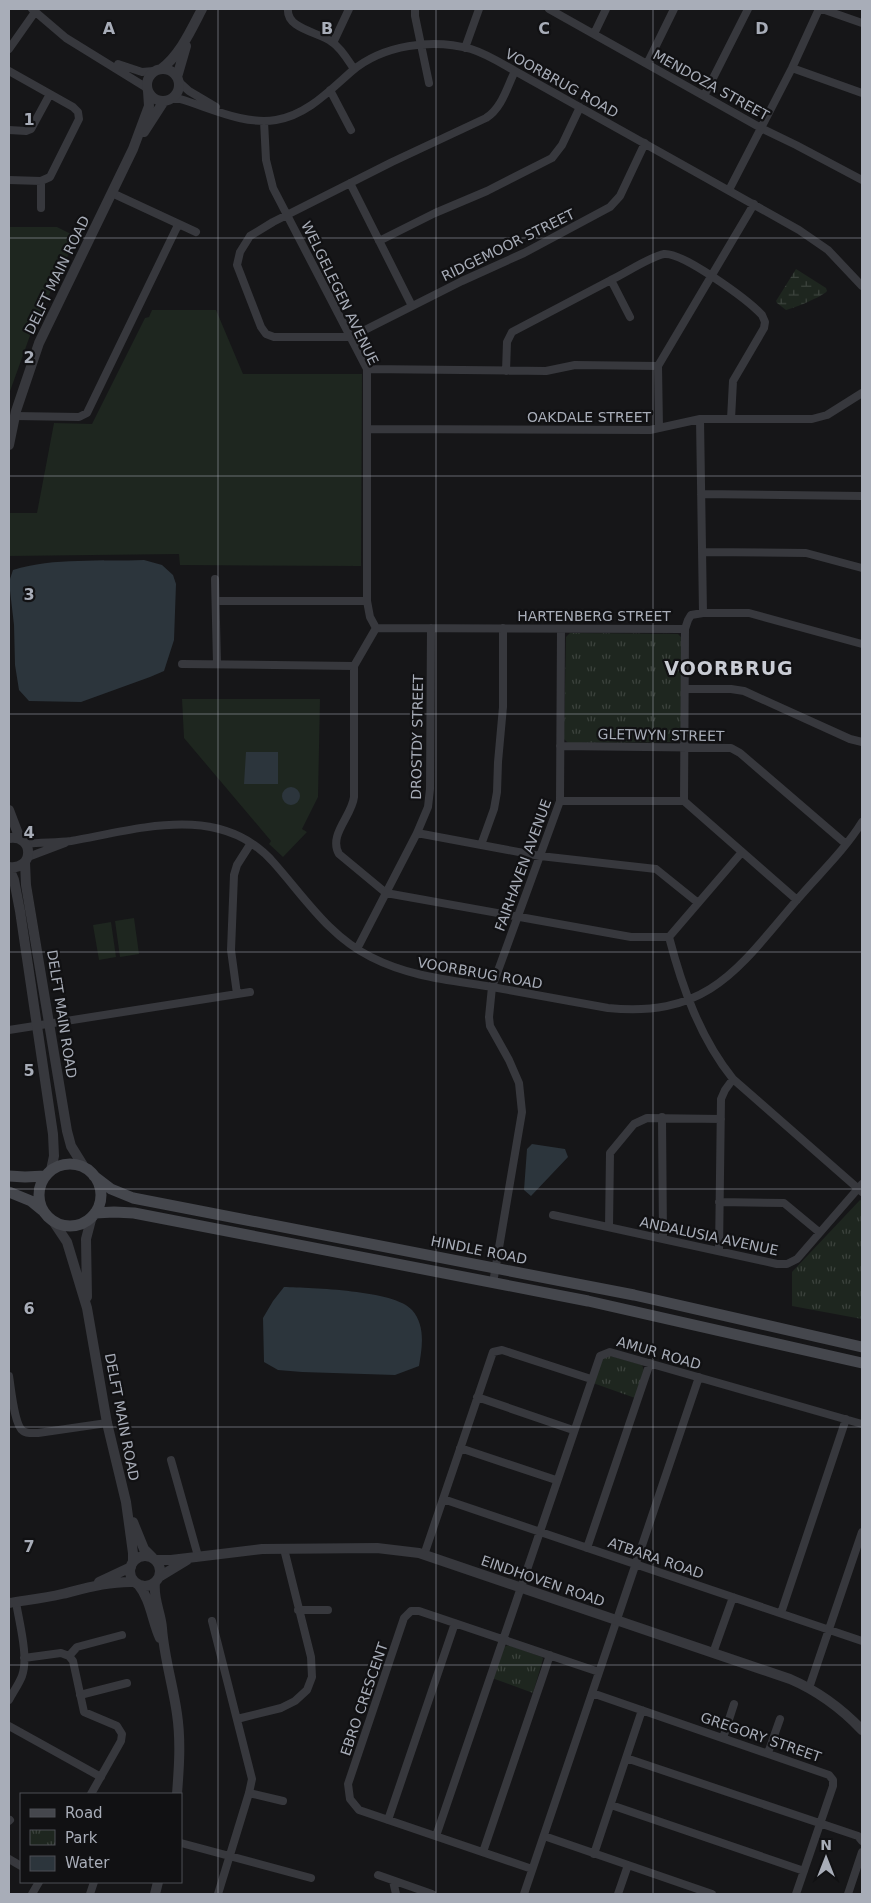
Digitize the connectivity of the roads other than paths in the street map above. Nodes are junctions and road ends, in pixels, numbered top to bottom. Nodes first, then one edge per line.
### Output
1 (202, 9) edge
2 (288, 9) edge
3 (349, 9) edge
4 (415, 9) edge
5 (479, 9) edge
6 (549, 9) edge
7 (606, 9) edge
8 (674, 9) edge
9 (748, 9) edge
10 (821, 9) edge
11 (33, 10) edge
12 (862, 23) edge
13 (194, 24) junction
14 (594, 34) junction
15 (333, 43) junction
16 (421, 45) junction
17 (466, 48) junction
18 (9, 49) edge
19 (99, 58) junction
20 (647, 64) junction
21 (792, 68) junction
22 (158, 70) junction
23 (354, 70) junction
24 (9, 71) edge
25 (516, 71) junction
26 (178, 80) junction
27 (429, 83) dead end
28 (148, 89) junction
29 (330, 90) junction
30 (862, 93) edge
31 (50, 94) junction
32 (704, 96) junction
33 (167, 100) junction
34 (580, 107) junction
35 (226, 114) junction
36 (264, 121) junction
37 (761, 128) junction
38 (9, 130) edge
39 (351, 130) dead end
40 (645, 143) junction
41 (133, 150) junction
42 (9, 180) edge
43 (862, 180) edge
44 (41, 181) junction
45 (350, 183) junction
46 (728, 190) junction
47 (112, 193) junction
48 (754, 204) junction
49 (41, 208) dead end
50 (287, 216) junction
51 (178, 225) junction
52 (196, 232) dead end
53 (379, 241) junction
54 (712, 276) junction
55 (611, 280) junction
56 (862, 286) edge
57 (412, 306) junction
58 (630, 317) dead end
59 (351, 337) junction
60 (658, 366) junction
61 (367, 369) junction
62 (506, 370) junction
63 (862, 392) edge
64 (15, 416) junction
65 (700, 418) junction
66 (731, 419) junction
67 (367, 428) junction
68 (659, 428) junction
69 (9, 445) edge
70 (701, 494) junction
71 (862, 496) edge
72 (702, 552) junction
73 (862, 568) edge
74 (215, 580) dead end
75 (216, 601) junction
76 (367, 601) junction
77 (703, 613) junction
78 (376, 628) junction
79 (431, 628) junction
80 (504, 628) junction
81 (561, 629) junction
82 (686, 629) junction
83 (862, 644) edge
84 (182, 664) dead end
85 (217, 664) junction
86 (354, 666) junction
87 (685, 689) junction
88 (862, 742) edge
89 (560, 746) junction
90 (684, 747) junction
91 (560, 801) junction
92 (684, 801) junction
93 (9, 810) edge
94 (862, 822) edge
95 (417, 834) junction
96 (9, 838) edge
97 (69, 841) junction
98 (23, 842) junction
99 (250, 843) junction
100 (846, 844) junction
101 (481, 845) junction
102 (742, 852) junction
103 (540, 856) junction
104 (26, 859) junction
105 (9, 868) edge
106 (386, 893) junction
107 (797, 900) junction
108 (697, 902) junction
109 (518, 916) junction
110 (669, 937) junction
111 (357, 949) junction
112 (492, 987) junction
113 (250, 992) dead end
114 (236, 994) junction
115 (689, 999) junction
116 (50, 1024) junction
117 (37, 1026) junction
118 (9, 1030) edge
119 (734, 1079) junction
120 (662, 1117) junction
121 (721, 1119) junction
122 (84, 1167) junction
123 (48, 1173) junction
124 (9, 1176) edge
125 (94, 1176) junction
126 (861, 1188) edge
127 (9, 1192) edge
128 (720, 1202) junction
129 (44, 1212) junction
130 (94, 1214) junction
131 (553, 1215) dead end
132 (54, 1221) junction
133 (609, 1227) junction
134 (819, 1232) junction
135 (663, 1238) junction
136 (719, 1251) junction
137 (495, 1268) junction
138 (493, 1283) junction
139 (87, 1308) junction
140 (862, 1347) edge
141 (650, 1363) junction
142 (862, 1363) edge
143 (9, 1376) edge
144 (699, 1378) junction
145 (591, 1379) junction
146 (477, 1397) junction
147 (846, 1419) junction
148 (107, 1423) junction
149 (862, 1424) edge
150 (573, 1430) junction
151 (460, 1448) junction
152 (171, 1460) dead end
153 (556, 1480) junction
154 (443, 1499) junction
155 (126, 1502) junction
156 (539, 1531) junction
157 (862, 1532) edge
158 (284, 1548) junction
159 (588, 1548) junction
160 (424, 1555) junction
161 (195, 1557) junction
162 (154, 1559) junction
163 (132, 1564) junction
164 (636, 1564) junction
165 (157, 1580) junction
166 (136, 1583) junction
167 (89, 1587) junction
168 (520, 1588) junction
169 (733, 1597) junction
170 (12, 1602) edge
171 (298, 1610) junction
172 (328, 1610) dead end
173 (781, 1613) junction
174 (212, 1621) dead end
175 (617, 1621) junction
176 (455, 1623) junction
177 (829, 1630) junction
178 (122, 1635) dead end
179 (502, 1639) junction
180 (162, 1641) junction
181 (862, 1641) edge
182 (713, 1653) junction
183 (550, 1655) junction
184 (69, 1656) junction
185 (24, 1658) junction
186 (599, 1672) junction
187 (127, 1683) dead end
188 (809, 1688) junction
189 (592, 1693) junction
190 (80, 1696) junction
191 (9, 1700) edge
192 (734, 1704) dead end
193 (642, 1710) junction
194 (237, 1719) junction
195 (780, 1719) dead end
196 (9, 1726) edge
197 (862, 1730) edge
198 (723, 1738) junction
199 (768, 1753) junction
200 (626, 1758) junction
201 (101, 1777) junction
202 (92, 1793) edge
203 (177, 1793) edge
204 (250, 1793) junction
205 (283, 1801) dead end
206 (611, 1805) junction
207 (388, 1820) junction
208 (820, 1824) junction
209 (436, 1836) junction
210 (544, 1836) junction
211 (862, 1841) edge
212 (182, 1843) edge
213 (483, 1852) junction
214 (862, 1852) edge
215 (594, 1854) junction
216 (230, 1855) junction
217 (9, 1859) edge
218 (20, 1865) edge
219 (628, 1865) junction
220 (532, 1869) junction
221 (804, 1871) junction
222 (378, 1875) dead end
223 (311, 1878) dead end
224 (393, 1881) junction
225 (218, 1894) edge
226 (396, 1894) edge
227 (432, 1894) edge
228 (524, 1894) edge
229 (618, 1894) edge
230 (712, 1894) edge
231 (796, 1894) edge
232 (848, 1894) edge

1 - 13 street
2 - 15 street
3 - 15 street
4 - 16 street
5 - 17 street
6 - 14 street, MENDOZA STREET
7 - 14 street
8 - 20 street
9 - 32 street
10 - 12 street
10 - 21 street
11 - 18 street
11 - 19 street
13 - 22 street
13 - 26 street
14 - 20 street, MENDOZA STREET
15 - 23 street
16 - 17 street, VOORBRUG ROAD
16 - 23 street, VOORBRUG ROAD
16 - 27 street
17 - 25 street, VOORBRUG ROAD
19 - 22 street
19 - 28 street
20 - 32 street, MENDOZA STREET
21 - 30 street
21 - 37 street
22 - 26 street
22 - 28 street
23 - 29 street, VOORBRUG ROAD
24 - 31 street
25 - 34 street, VOORBRUG ROAD
25 - 45 street
26 - 33 street
26 - 35 street, VOORBRUG ROAD
28 - 33 street
28 - 41 street, DELFT MAIN ROAD
29 - 36 street, VOORBRUG ROAD
29 - 39 street
31 - 38 street
31 - 44 street
32 - 37 street, MENDOZA STREET
33 - 35 street, VOORBRUG ROAD
33 - 41 street, DELFT MAIN ROAD
34 - 40 street, VOORBRUG ROAD
34 - 53 street
35 - 36 street, VOORBRUG ROAD
36 - 50 street, WELGELEGEN AVENUE
37 - 43 street, MENDOZA STREET
37 - 46 street
40 - 46 street, VOORBRUG ROAD
40 - 57 street, RIDGEMOOR STREET
41 - 47 street, DELFT MAIN ROAD
42 - 44 street
44 - 49 street
45 - 50 street
45 - 53 street
46 - 48 street, VOORBRUG ROAD
47 - 51 street
47 - 64 street, DELFT MAIN ROAD
48 - 54 street
48 - 56 street, VOORBRUG ROAD
50 - 59 street, WELGELEGEN AVENUE
50 - 59 street
51 - 52 street
51 - 64 street
53 - 57 street
54 - 55 street
54 - 60 street
54 - 66 street
55 - 58 street
55 - 62 street
57 - 59 street, RIDGEMOOR STREET
59 - 61 street, WELGELEGEN AVENUE
60 - 62 street
60 - 68 street
61 - 62 street
61 - 67 street, WELGELEGEN AVENUE
63 - 66 street, OAKDALE STREET
64 - 69 street, DELFT MAIN ROAD
65 - 66 street, OAKDALE STREET
65 - 68 street, OAKDALE STREET
65 - 70 street
67 - 68 street, OAKDALE STREET
67 - 76 street, WELGELEGEN AVENUE
70 - 71 street
70 - 72 street
72 - 73 street
72 - 77 street
74 - 75 street
75 - 76 street
75 - 85 street
76 - 78 street, WELGELEGEN AVENUE
77 - 82 street, HARTENBERG STREET
77 - 83 street
78 - 79 street, HARTENBERG STREET
78 - 86 street
79 - 80 street, HARTENBERG STREET
79 - 95 street, DROSTDY STREET
80 - 81 street, HARTENBERG STREET
80 - 101 street
81 - 82 street, HARTENBERG STREET
81 - 89 street, FAIRHAVEN AVENUE
82 - 87 street
84 - 85 street
85 - 86 street
86 - 106 street
87 - 88 street
87 - 90 street
89 - 90 street, GLETWYN STREET
89 - 91 street, FAIRHAVEN AVENUE
90 - 92 street
90 - 100 street, GLETWYN STREET
91 - 92 street
91 - 103 street, FAIRHAVEN AVENUE
92 - 102 street
93 - 98 street
94 - 100 street, VOORBRUG ROAD
95 - 101 street
95 - 106 street, DROSTDY STREET
96 - 98 street
97 - 98 street
97 - 99 street, VOORBRUG ROAD
97 - 104 street
98 - 104 street, DELFT MAIN ROAD
99 - 111 street, VOORBRUG ROAD
99 - 114 street
100 - 107 street, VOORBRUG ROAD
101 - 103 street
102 - 107 street
102 - 108 street
103 - 108 street
103 - 109 street, FAIRHAVEN AVENUE
104 - 105 street
104 - 116 street, DELFT MAIN ROAD
105 - 117 street, DELFT MAIN ROAD
106 - 109 street
106 - 111 street, DROSTDY STREET
107 - 115 street, VOORBRUG ROAD
108 - 110 street
109 - 110 street
109 - 112 street, FAIRHAVEN AVENUE
110 - 115 street
111 - 112 street, VOORBRUG ROAD
112 - 115 street, VOORBRUG ROAD
112 - 137 street, FAIRHAVEN AVENUE
113 - 114 street
114 - 116 street
115 - 119 street
116 - 117 street
116 - 122 street, DELFT MAIN ROAD
117 - 118 street
117 - 123 street, DELFT MAIN ROAD
119 - 121 street
119 - 126 street
120 - 121 street
120 - 133 street
120 - 135 street
121 - 128 street
122 - 123 main road
122 - 125 main road
123 - 124 main road
123 - 129 main road
125 - 130 main road
125 - 137 main road, HINDLE ROAD
126 - 134 street, ANDALUSIA AVENUE
127 - 129 main road
128 - 134 street
128 - 136 street
129 - 132 main road
130 - 132 main road
130 - 138 main road
130 - 139 street, DELFT MAIN ROAD
131 - 133 street, ANDALUSIA AVENUE
132 - 139 street, DELFT MAIN ROAD
133 - 135 street, ANDALUSIA AVENUE
134 - 136 street, ANDALUSIA AVENUE
135 - 136 street, ANDALUSIA AVENUE
137 - 138 street, FAIRHAVEN AVENUE
137 - 140 main road, HINDLE ROAD
138 - 142 main road
139 - 148 street, DELFT MAIN ROAD
141 - 144 street, AMUR ROAD
141 - 145 street, AMUR ROAD
141 - 159 street
143 - 148 street
144 - 147 street, AMUR ROAD
144 - 164 street
145 - 146 street
145 - 150 street, AMUR ROAD
146 - 150 street
146 - 151 street
147 - 149 street, AMUR ROAD
147 - 173 street
148 - 155 street, DELFT MAIN ROAD
150 - 153 street, AMUR ROAD
151 - 153 street
151 - 154 street
152 - 161 street
153 - 156 street, AMUR ROAD
154 - 156 street, ATBARA ROAD
154 - 160 street
155 - 162 street, DELFT MAIN ROAD
155 - 163 street, DELFT MAIN ROAD
156 - 159 street, ATBARA ROAD
156 - 168 street, AMUR ROAD
157 - 177 street
158 - 160 street, EINDHOVEN ROAD
158 - 161 street, EINDHOVEN ROAD
158 - 171 street
159 - 164 street, ATBARA ROAD
160 - 168 street, EINDHOVEN ROAD
161 - 162 street, EINDHOVEN ROAD
161 - 165 street, EINDHOVEN ROAD
162 - 163 street
162 - 165 street
163 - 166 street
163 - 167 street
164 - 169 street, ATBARA ROAD
164 - 175 street
165 - 166 street
165 - 180 street
166 - 167 street
166 - 180 street
167 - 170 street
168 - 175 street, EINDHOVEN ROAD
168 - 179 street, AMUR ROAD
169 - 173 street, ATBARA ROAD
169 - 182 street
170 - 185 street
171 - 172 street
171 - 194 street
173 - 177 street, ATBARA ROAD
174 - 194 street
175 - 182 street, EINDHOVEN ROAD
175 - 186 street
176 - 179 street, EBRO CRESCENT
176 - 207 street
176 - 207 street, EBRO CRESCENT
177 - 181 street, ATBARA ROAD
177 - 188 street
178 - 184 street
179 - 183 street, EBRO CRESCENT
179 - 209 street, AMUR ROAD
180 - 203 street
182 - 188 street, EINDHOVEN ROAD
183 - 186 street, EBRO CRESCENT
183 - 213 street
184 - 185 street
184 - 190 street
185 - 191 street
186 - 189 street
187 - 190 street
188 - 197 street, EINDHOVEN ROAD
189 - 193 street, GREGORY STREET
189 - 210 street
190 - 201 street
192 - 198 street
193 - 198 street, GREGORY STREET
193 - 200 street
194 - 204 street
195 - 199 street
196 - 201 street
198 - 199 street, GREGORY STREET
199 - 208 street, GREGORY STREET
200 - 206 street
200 - 208 street
201 - 202 street
204 - 205 street
204 - 216 street
206 - 215 street
206 - 221 street
207 - 209 street, EBRO CRESCENT
208 - 211 street
208 - 221 street, GREGORY STREET
209 - 213 street, EBRO CRESCENT
210 - 215 street
210 - 220 street
212 - 216 street
213 - 220 street, EBRO CRESCENT
214 - 232 street
215 - 219 street
216 - 223 street
216 - 225 street
217 - 218 street
219 - 229 street
219 - 230 street
220 - 228 street
221 - 231 street, GREGORY STREET
222 - 224 street
224 - 226 street
224 - 227 street

